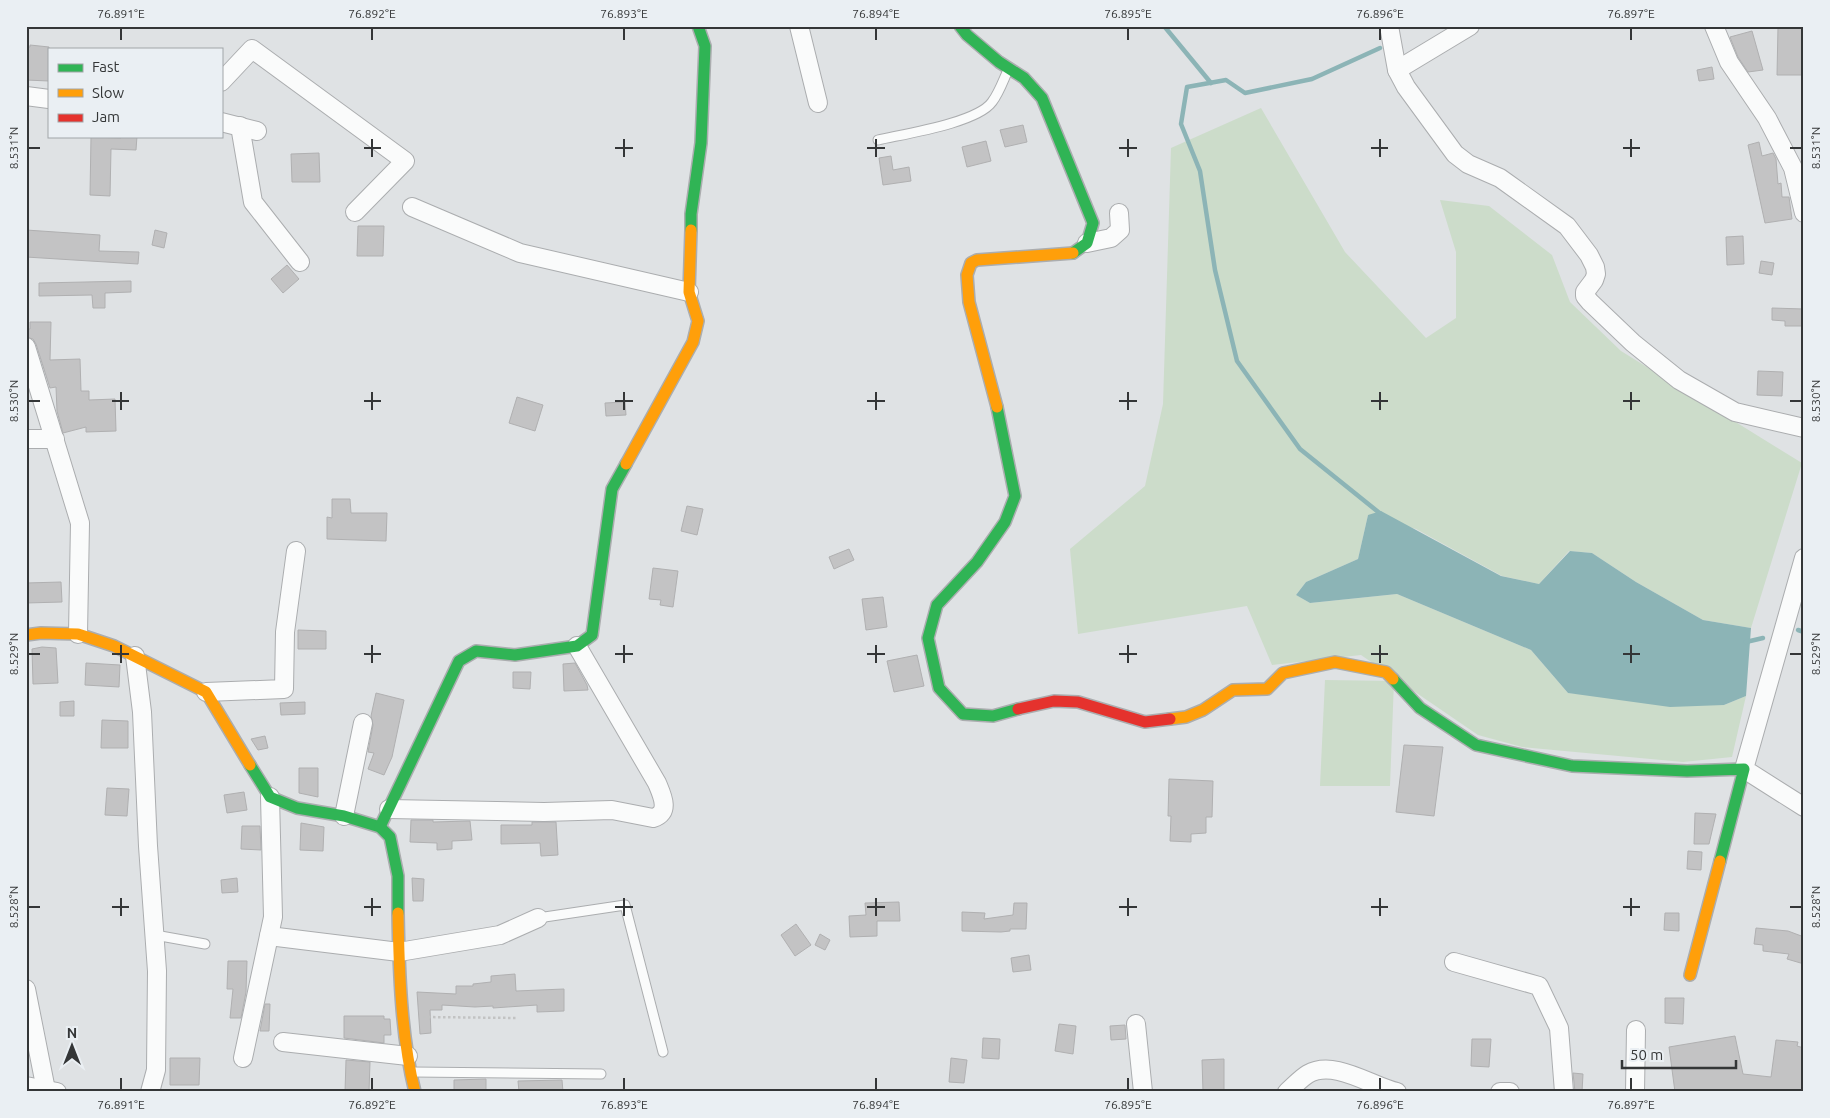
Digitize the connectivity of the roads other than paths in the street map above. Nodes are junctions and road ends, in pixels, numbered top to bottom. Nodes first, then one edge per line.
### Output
1 (698, 26) edge
2 (799, 26) edge
3 (960, 26) edge
4 (1389, 26) edge
5 (1470, 26) edge
6 (1714, 26) edge
7 (1009, 68) junction
8 (1397, 70) junction
9 (222, 81) edge
10 (26, 96) edge
11 (48, 99) edge
12 (818, 102) dead end
13 (222, 122) edge
14 (878, 140) dead end
15 (412, 207) dead end
16 (356, 212) dead end
17 (1119, 213) dead end
18 (1804, 213) edge
19 (1087, 243) junction
20 (300, 262) dead end
21 (689, 292) junction
22 (26, 347) edge
23 (1804, 428) edge
24 (26, 439) edge
25 (55, 440) junction
26 (296, 551) dead end
27 (1804, 558) edge
28 (78, 634) junction
29 (26, 635) edge
30 (577, 646) junction
31 (135, 656) junction
32 (206, 692) junction
33 (363, 723) dead end
34 (1744, 769) junction
35 (270, 797) junction
36 (1804, 807) edge
37 (390, 809) junction
38 (344, 816) junction
39 (380, 827) junction
40 (538, 918) joint
41 (154, 934) junction
42 (269, 936) junction
43 (205, 944) dead end
44 (399, 952) junction
45 (1454, 962) dead end
46 (1690, 974) dead end
47 (26, 990) edge
48 (1136, 1024) dead end
49 (1636, 1030) dead end
50 (283, 1042) dead end
51 (663, 1052) dead end
52 (243, 1058) dead end
53 (409, 1064) junction
54 (600, 1074) dead end
55 (26, 1086) edge
56 (52, 1091) edge
57 (150, 1092) edge
58 (415, 1092) edge
59 (1143, 1092) edge
60 (1287, 1092) edge
61 (1397, 1092) edge
62 (1500, 1092) edge
63 (1510, 1092) edge
64 (1564, 1092) edge
65 (1635, 1092) edge

1 - 21 street
2 - 12 street
3 - 7 street
4 - 8 street
5 - 8 street
6 - 18 street
7 - 14 lane
7 - 19 street
8 - 23 street
9 - 16 street
10 - 11 street
13 - 20 street
15 - 21 street
17 - 19 street
19 - 34 street
21 - 30 street
22 - 25 street
24 - 25 street
25 - 28 street
26 - 32 street
27 - 34 street
28 - 29 street
28 - 31 street
30 - 37 street
30 - 37 street
31 - 32 street
31 - 41 street
32 - 35 street
33 - 38 street
34 - 36 street
34 - 46 street
35 - 38 street
35 - 42 street
37 - 39 street
38 - 39 street
39 - 44 street
40 - 44 street
40 - 51 lane
41 - 43 lane
41 - 57 street
42 - 44 street
42 - 52 street
44 - 53 street
45 - 64 street
47 - 56 street
48 - 59 street
49 - 65 street
50 - 53 street
53 - 54 lane
53 - 58 street
55 - 56 street
60 - 61 street
62 - 63 street

